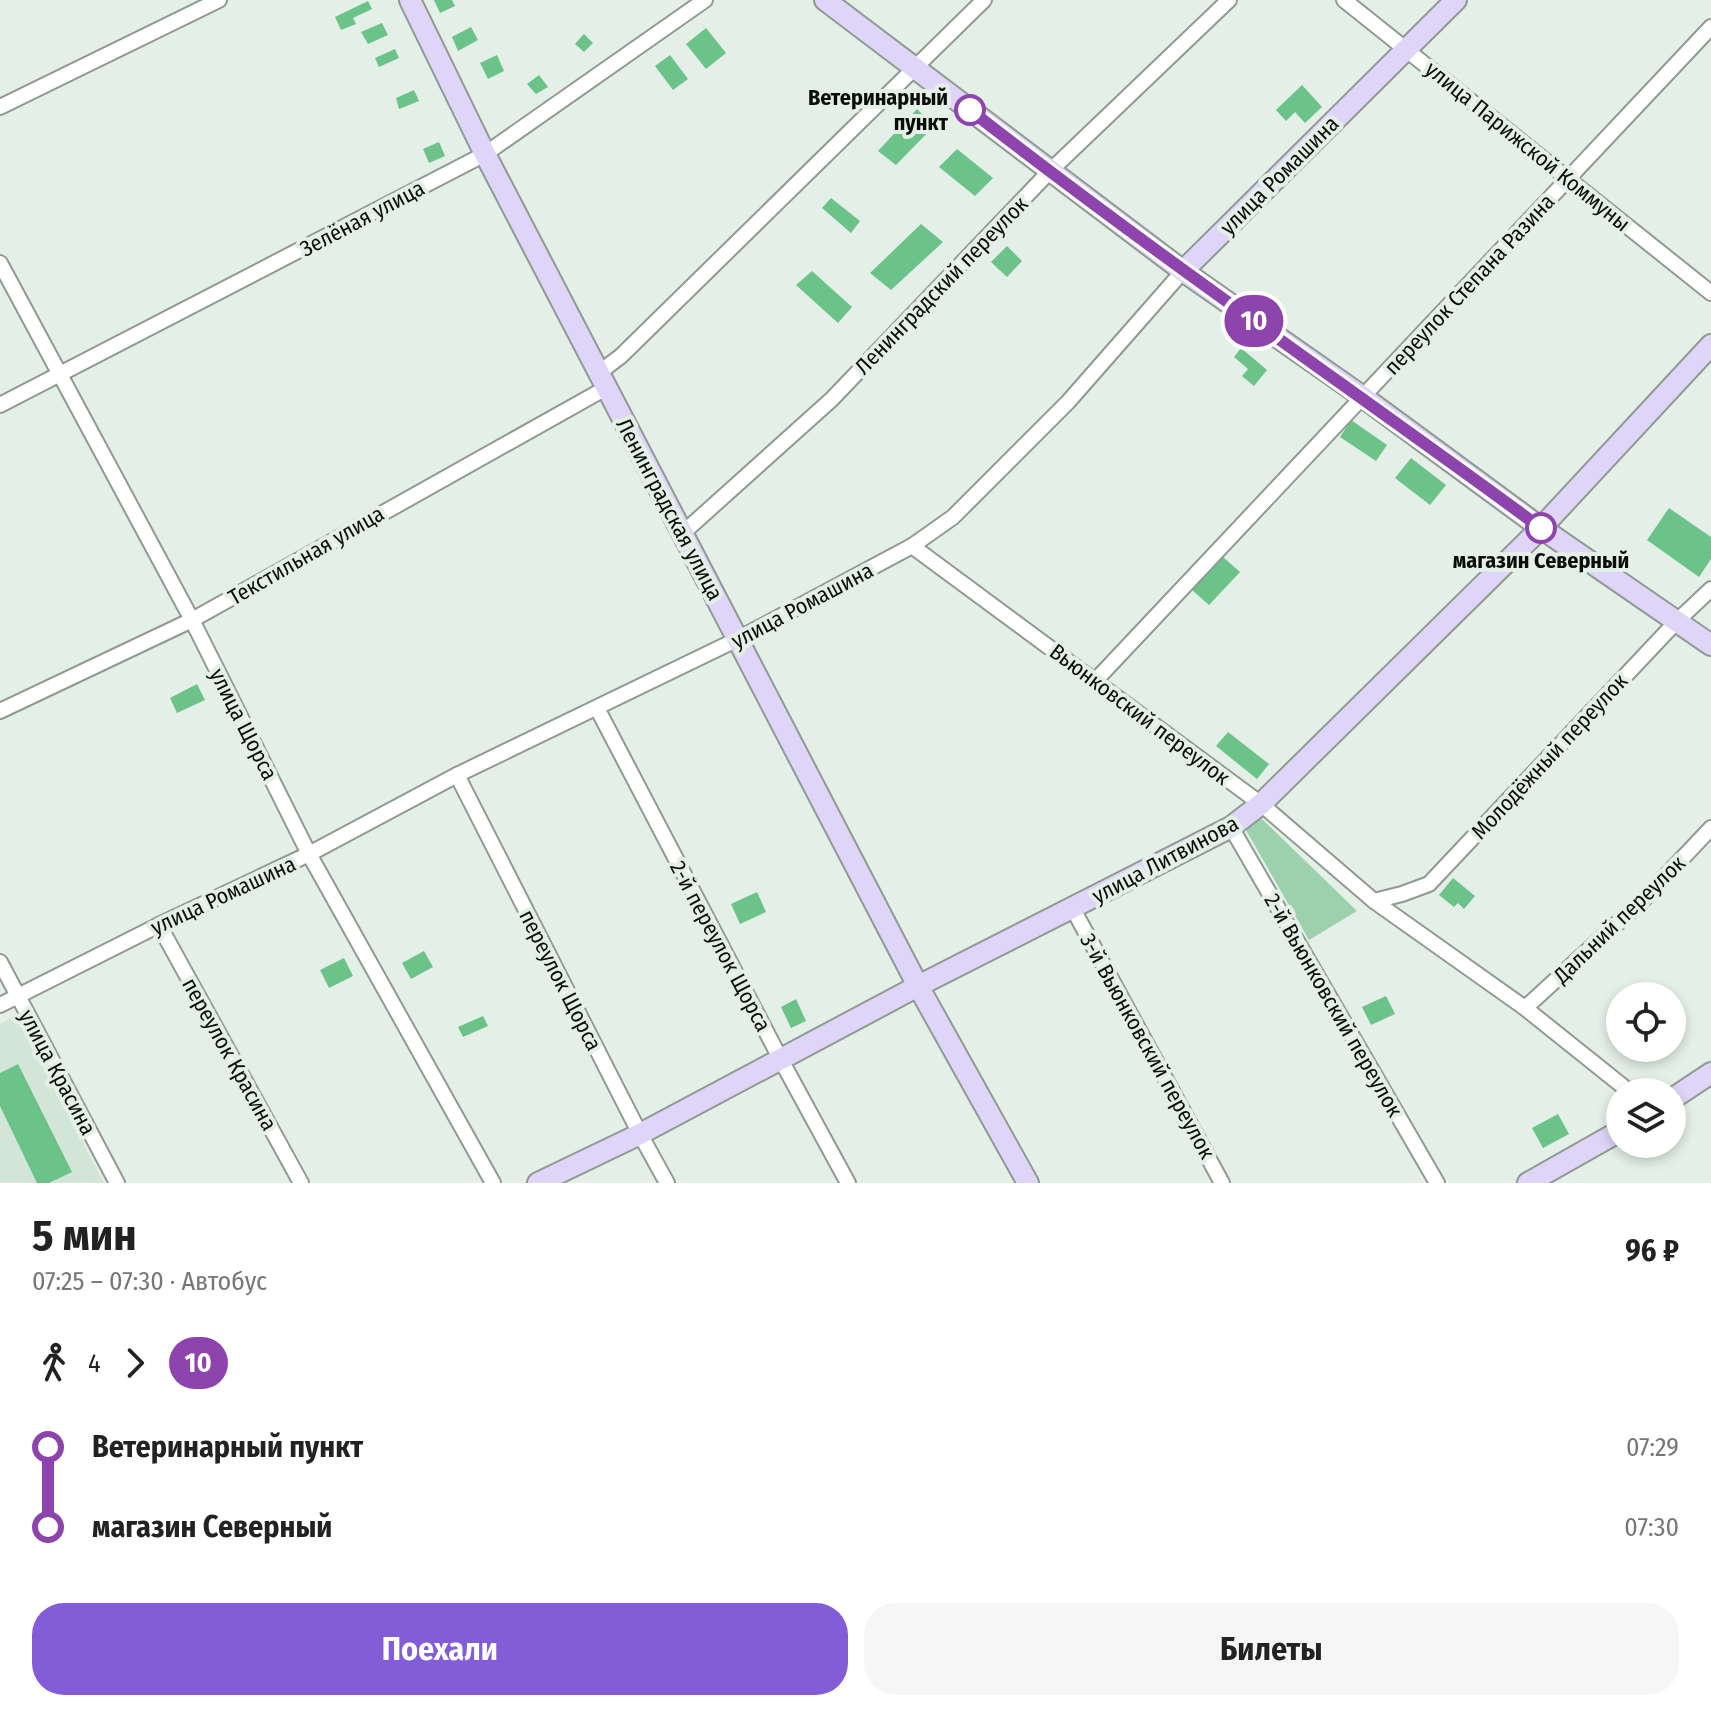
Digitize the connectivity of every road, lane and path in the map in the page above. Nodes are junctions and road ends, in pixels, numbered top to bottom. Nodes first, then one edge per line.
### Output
1 (219, 0) edge
2 (410, 0) edge
3 (705, 0) edge
4 (825, 0) edge
5 (984, 0) edge
6 (1229, 0) edge
7 (1344, 0) edge
8 (1456, 0) edge
9 (1711, 28) edge
10 (1407, 49) junction
11 (916, 69) junction
12 (0, 107) edge
13 (485, 154) junction
14 (1049, 172) junction
15 (1569, 177) junction
16 (0, 263) edge
17 (1183, 271) junction
18 (1711, 293) edge
19 (1711, 345) edge
20 (60, 376) junction
21 (603, 380) junction
22 (1363, 397) junction
23 (0, 405) edge
24 (1541, 528) junction
25 (684, 532) junction
26 (912, 546) junction
27 (1711, 589) edge
28 (192, 620) junction
29 (1676, 622) junction
30 (738, 639) junction
31 (1711, 645) edge
32 (1095, 681) junction
33 (597, 708) junction
34 (0, 711) edge
35 (457, 775) junction
36 (1261, 804) junction
37 (1231, 827) junction
38 (1711, 828) edge
39 (309, 854) junction
40 (1374, 901) junction
41 (1073, 909) junction
42 (159, 925) junction
43 (0, 962) edge
44 (918, 986) junction
45 (18, 996) junction
46 (0, 1005) edge
47 (1525, 1008) junction
48 (781, 1060) junction
49 (1711, 1073) edge
50 (1612, 1078) edge
51 (1686, 1090) edge
52 (640, 1134) junction
53 (1606, 1139) edge
54 (117, 1183) edge
55 (301, 1183) edge
56 (493, 1183) edge
57 (538, 1183) edge
58 (667, 1183) edge
59 (848, 1183) edge
60 (1028, 1183) edge
61 (1222, 1183) edge
62 (1437, 1183) edge
63 (1528, 1183) edge

1 - 12 street
2 - 13 main road, Ленинградская улица
3 - 13 street, Зелёная улица
4 - 11 main road
5 - 11 street, Текстильная улица
6 - 14 street, Ленинградский переулок
7 - 10 street, улица Парижской Коммуны
8 - 10 main road, улица Ромашина
9 - 15 street, переулок Степана Разина
10 - 15 street, улица Парижской Коммуны
10 - 17 main road, улица Ромашина
11 - 14 main road
11 - 21 street, Текстильная улица
13 - 20 street, Зелёная улица
13 - 21 main road, Ленинградская улица
14 - 17 main road
14 - 25 street, Ленинградский переулок
15 - 18 street, улица Парижской Коммуны
15 - 22 street, переулок Степана Разина
16 - 20 street, улица Щорса
17 - 22 main road
17 - 26 street, улица Ромашина
19 - 24 main road, улица Литвинова
20 - 23 street, Зелёная улица
20 - 28 street, улица Щорса
21 - 25 main road, Ленинградская улица
21 - 28 street, Текстильная улица
22 - 24 main road
22 - 32 street, переулок Степана Разина
24 - 29 main road
24 - 36 main road, улица Литвинова
25 - 30 main road, Ленинградская улица
26 - 30 street, улица Ромашина
26 - 32 street, Вьюнковский переулок
27 - 29 street, Молодёжный переулок
28 - 34 street, Текстильная улица
28 - 39 street, улица Щорса
29 - 31 main road
29 - 40 street, Молодёжный переулок
30 - 33 street, улица Ромашина
30 - 44 main road, Ленинградская улица
32 - 36 street, Вьюнковский переулок
33 - 35 street, улица Ромашина
33 - 48 street, 2-й переулок Щорса
35 - 39 street, улица Ромашина
35 - 52 street, переулок Щорса
36 - 37 main road, улица Литвинова
36 - 40 street, Вьюнковский переулок
37 - 41 main road, улица Литвинова
37 - 62 street, 2-й Вьюнковский переулок
38 - 47 street, Дальний переулок
39 - 42 street, улица Ромашина
39 - 56 street, улица Щорса
40 - 47 street, Вьюнковский переулок
41 - 44 main road, улица Литвинова
41 - 61 street, 3-й Вьюнковский переулок
42 - 45 street, улица Ромашина
42 - 55 street, переулок Красина
43 - 45 street, улица Красина
44 - 48 main road, улица Литвинова
44 - 60 main road, Ленинградская улица
45 - 46 street, улица Ромашина
45 - 54 street, улица Красина
47 - 50 street, Вьюнковский переулок
48 - 52 main road, улица Литвинова
48 - 59 street, 2-й переулок Щорса
49 - 51 main road
52 - 57 main road, улица Литвинова
52 - 58 street, переулок Щорса
53 - 63 main road

